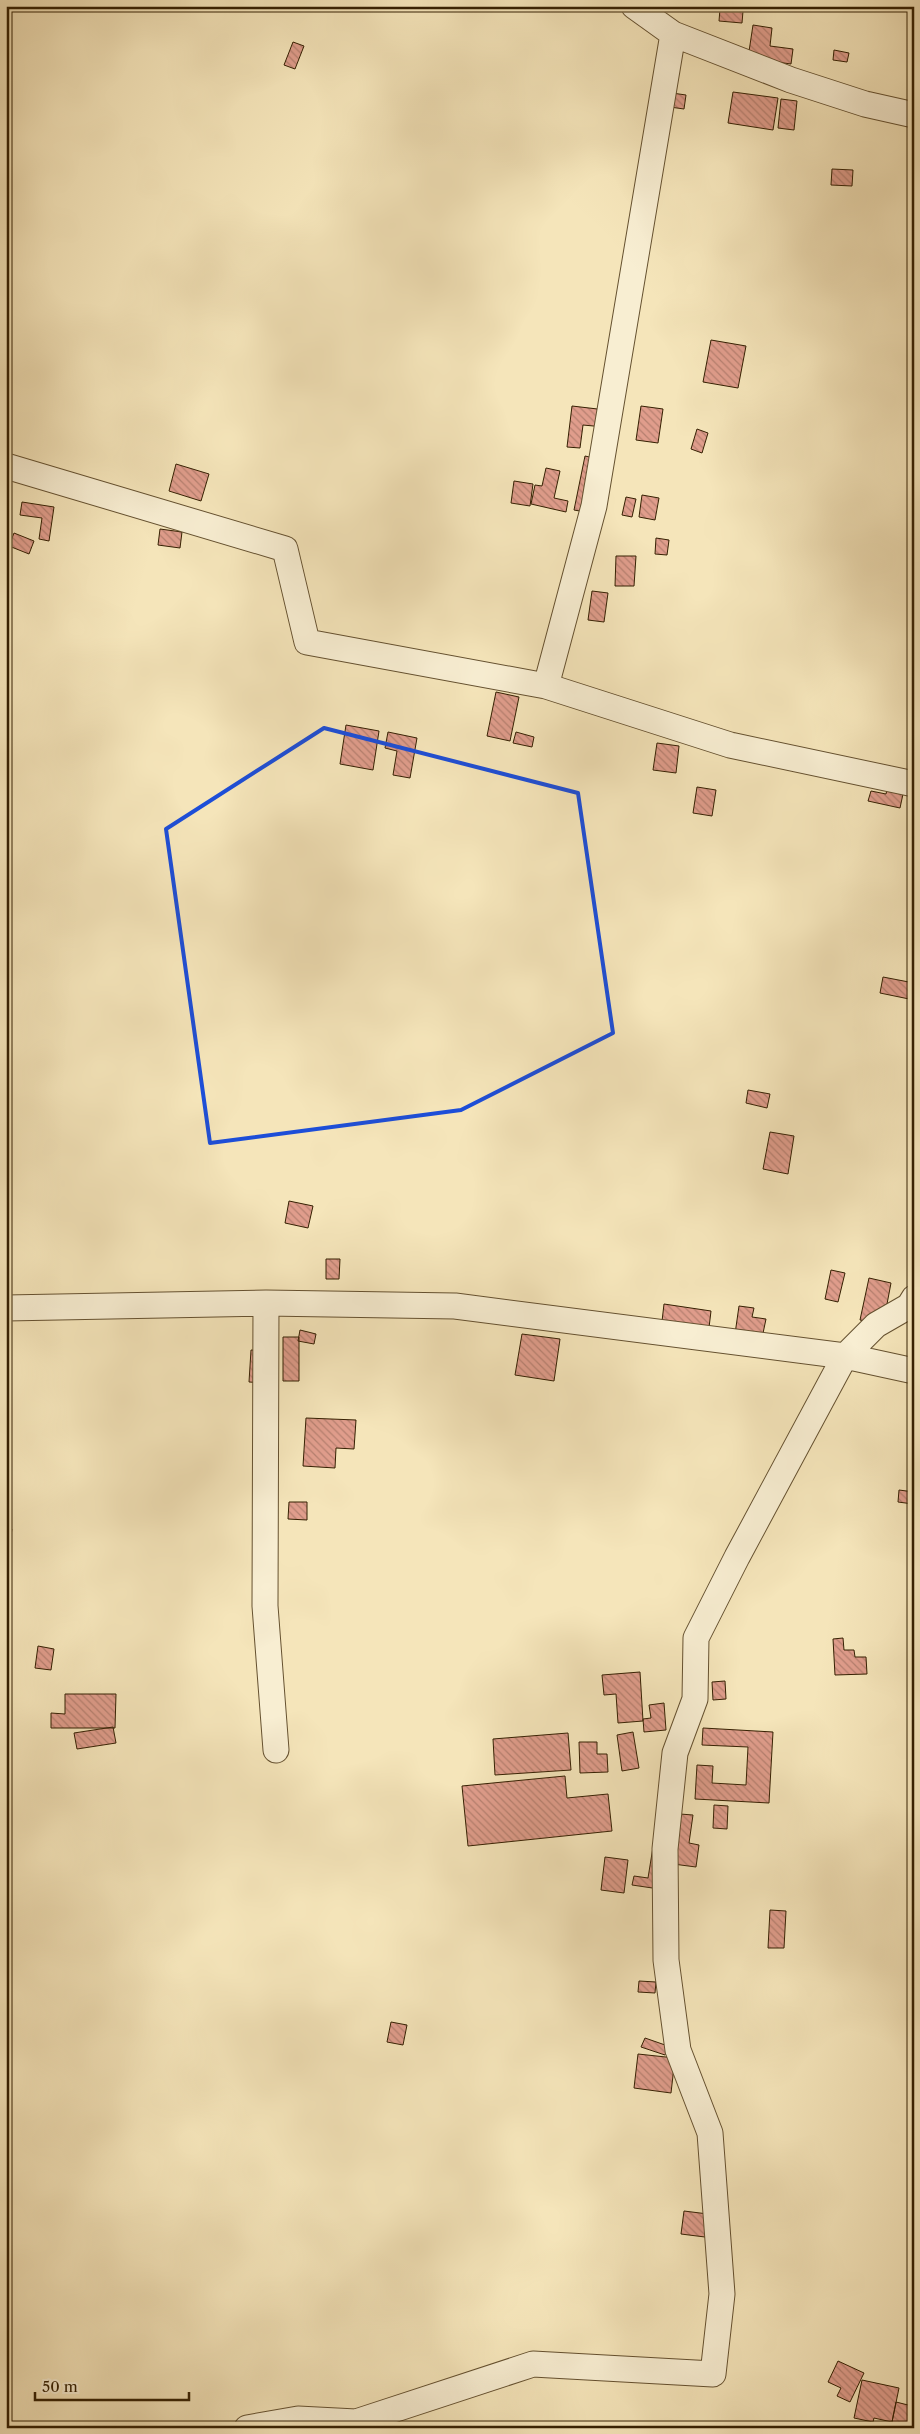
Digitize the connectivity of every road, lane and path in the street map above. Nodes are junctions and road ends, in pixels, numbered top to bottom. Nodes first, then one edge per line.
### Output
1 (634, 6) edge
2 (672, 34) junction
3 (914, 115) edge
4 (6, 466) edge
5 (546, 686) junction
6 (914, 784) edge
7 (914, 1298) edge
8 (266, 1303) junction
9 (6, 1308) edge
10 (845, 1356) junction
11 (914, 1371) edge
12 (276, 1750) dead end
13 (357, 2425) edge
14 (247, 2428) edge

1 - 2 street
2 - 3 street
2 - 5 street
4 - 5 street
5 - 6 street
7 - 10 street
8 - 9 street
8 - 10 street
8 - 12 street
10 - 11 street
10 - 13 street
13 - 14 street

